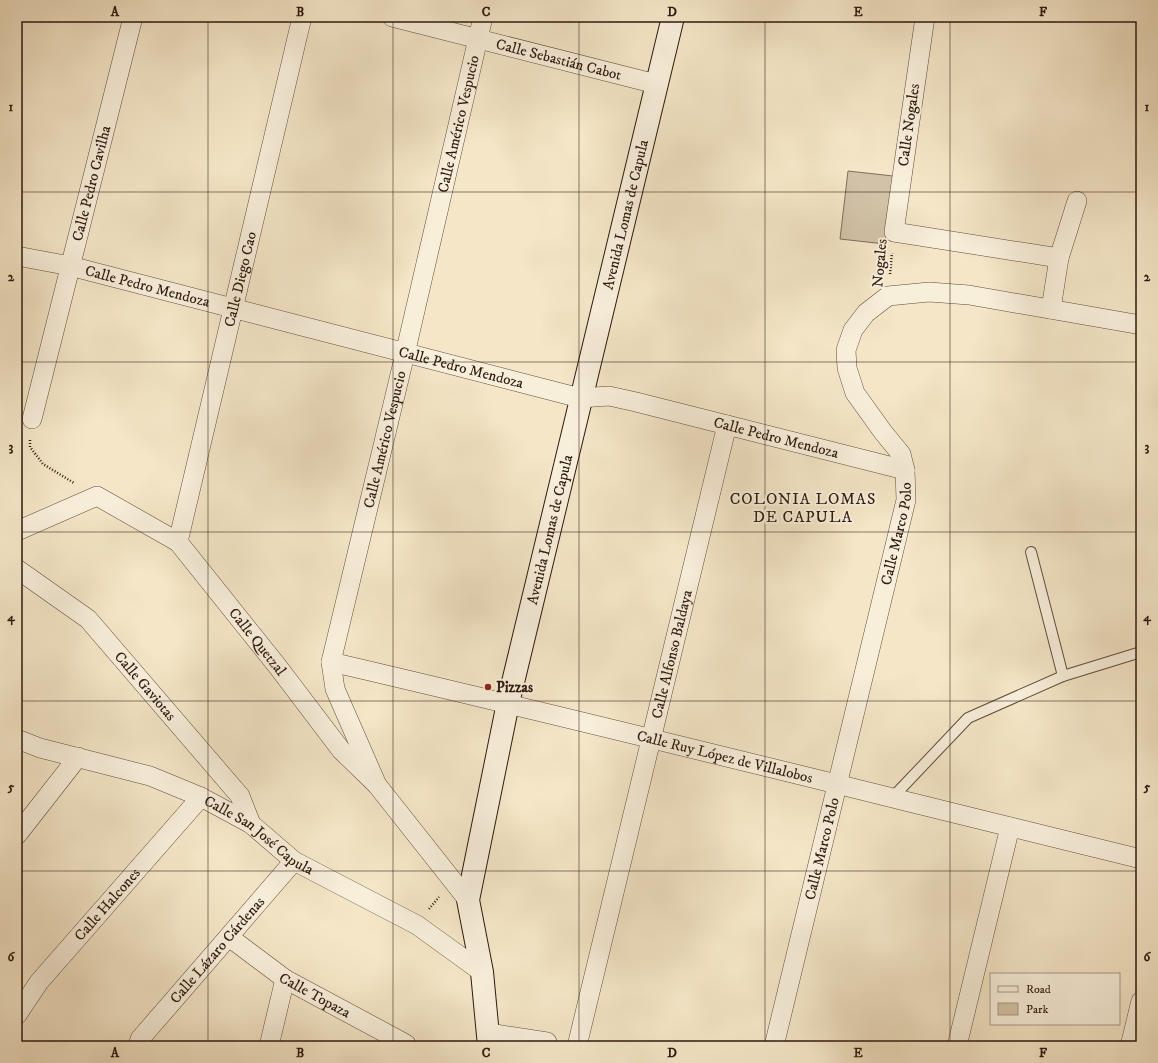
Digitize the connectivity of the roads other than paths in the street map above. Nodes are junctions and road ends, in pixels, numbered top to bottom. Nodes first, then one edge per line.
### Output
1 (133, 17) edge
2 (302, 17) edge
3 (392, 17) edge
4 (483, 17) edge
5 (672, 17) edge
6 (925, 17) edge
7 (478, 40) junction
8 (656, 84) junction
9 (1077, 201) dead end
10 (17, 256) edge
11 (1059, 258) junction
12 (70, 266) junction
13 (234, 309) junction
14 (1051, 309) junction
15 (1141, 325) edge
16 (405, 354) junction
17 (580, 398) junction
18 (32, 419) road end
19 (727, 425) junction
20 (905, 470) junction
21 (17, 531) edge
22 (178, 542) junction
23 (1031, 552) dead end
24 (17, 569) edge
25 (1141, 652) edge
26 (331, 662) junction
27 (1063, 676) junction
28 (508, 703) junction
29 (17, 739) edge
30 (650, 740) junction
31 (78, 757) junction
32 (377, 785) junction
33 (837, 785) junction
34 (201, 797) junction
35 (892, 798) junction
36 (251, 824) junction
37 (1010, 827) junction
38 (17, 835) edge
39 (1141, 859) edge
40 (294, 861) junction
41 (468, 900) junction
42 (229, 938) junction
43 (482, 972) junction
44 (285, 979) junction
45 (1141, 1001) edge
46 (17, 1015) edge
47 (489, 1039) edge
48 (139, 1042) edge
49 (547, 1042) dead end
50 (405, 1045) edge
51 (270, 1046) edge
52 (577, 1046) edge
53 (774, 1046) edge
54 (957, 1046) edge
55 (1130, 1046) edge

1 - 12 street, Calle Pedro Cavilha
2 - 13 street, Calle Diego Cao
3 - 7 street, Calle Sebastián Cabot
4 - 7 street, Calle Américo Vespucio
5 - 8 street, Avenida Lomas de Capula
6 - 11 street, Calle Nogales
7 - 8 street, Calle Sebastián Cabot
7 - 16 street, Calle Américo Vespucio
8 - 17 street, Avenida Lomas de Capula
9 - 11 street
10 - 12 street, Calle Pedro Mendoza
11 - 14 street
12 - 13 street, Calle Pedro Mendoza
12 - 18 street, Calle Pedro Cavilha
13 - 16 street, Calle Pedro Mendoza
13 - 22 street, Calle Diego Cao
14 - 15 street
14 - 20 street, Calle Marco Polo
16 - 17 street, Calle Pedro Mendoza
16 - 26 street, Calle Américo Vespucio
17 - 19 street, Calle Pedro Mendoza
17 - 28 street, Avenida Lomas de Capula
19 - 20 street, Calle Pedro Mendoza
19 - 30 street, Calle Alfonso Baldaya
20 - 33 street, Calle Marco Polo
21 - 22 street, Calle Quetzal
22 - 32 street, Calle Quetzal
23 - 27 lane
24 - 36 street, Calle Gaviotas
25 - 27 lane
26 - 28 street, Calle Ruy López de Villalobos
26 - 32 street, Calle Américo Vespucio
27 - 35 lane
28 - 30 street, Calle Ruy López de Villalobos
28 - 41 street, Avenida Lomas de Capula
29 - 31 street, Calle San José Capula
30 - 33 street, Calle Ruy López de Villalobos
30 - 52 street, Calle Alfonso Baldaya
31 - 34 street, Calle San José Capula
31 - 38 street
32 - 41 street, Calle Quetzal
33 - 35 street, Calle Ruy López de Villalobos
33 - 53 street, Calle Marco Polo
34 - 36 street, Calle San José Capula
34 - 46 street, Calle Halcones
35 - 37 street, Calle Ruy López de Villalobos
36 - 40 street, Calle San José Capula
37 - 39 street, Calle Ruy López de Villalobos
37 - 54 street
40 - 42 street, Calle Lázaro Cárdenas
40 - 43 street, Calle San José Capula
41 - 43 street, Avenida Lomas de Capula
42 - 44 street, Calle Topaza
42 - 48 street, Calle Lázaro Cárdenas
43 - 47 street, Avenida Lomas de Capula
44 - 50 street, Calle Topaza
44 - 51 street
45 - 55 street
47 - 49 street

